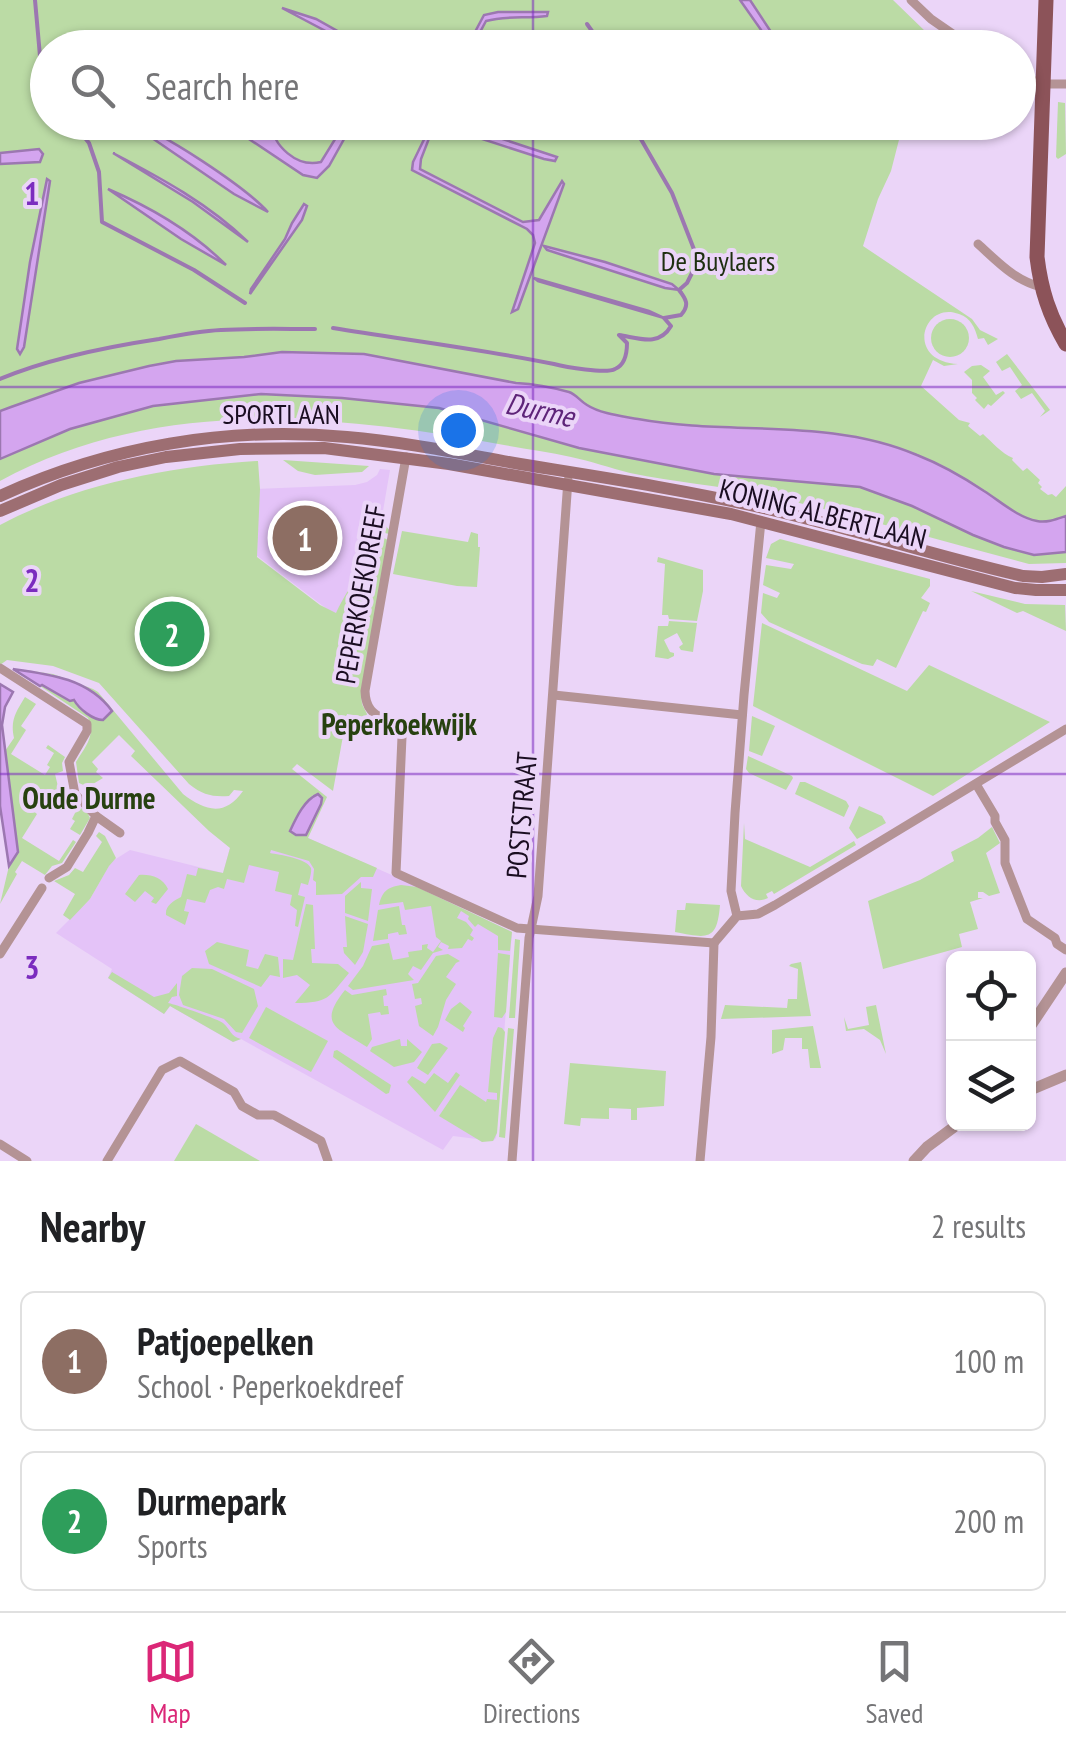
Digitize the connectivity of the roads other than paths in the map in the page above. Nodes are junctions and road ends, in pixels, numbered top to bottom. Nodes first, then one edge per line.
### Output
1 (911, 0) edge
2 (1046, 0) edge
3 (947, 30) edge
4 (1036, 82) edge
5 (1043, 84) junction
6 (1066, 84) edge
7 (978, 244) dead end
8 (1041, 287) junction
9 (1066, 344) edge
10 (406, 457) junction
11 (568, 478) junction
12 (0, 496) edge
13 (0, 510) edge
14 (762, 514) junction
15 (1066, 574) edge
16 (1066, 590) edge
17 (2, 669) edge
18 (554, 695) junction
19 (742, 715) junction
20 (1066, 729) edge
21 (976, 784) junction
22 (96, 816) junction
23 (120, 833) dead end
24 (49, 878) dead end
25 (42, 888) dead end
26 (738, 916) junction
27 (532, 930) junction
28 (714, 943) junction
29 (1066, 950) edge
30 (0, 954) edge
31 (1066, 974) edge
32 (1036, 1018) edge
33 (1066, 1075) edge
34 (1036, 1088) edge
35 (949, 1131) edge
36 (0, 1144) edge
37 (27, 1161) edge
38 (107, 1161) edge
39 (328, 1161) edge
40 (512, 1161) edge
41 (700, 1161) edge
42 (914, 1161) edge

1 - 3 street
2 - 5 main road
4 - 5 street
5 - 6 street
5 - 8 main road
7 - 8 street
8 - 9 main road
10 - 11 main road, SPORTLAAN
10 - 13 main road, SPORTLAAN
10 - 27 street, PEPERKOEKDREEF
11 - 12 main road, SPORTLAAN
11 - 14 main road, KONING ALBERTLAAN
11 - 18 street, POSTSTRAAT
14 - 15 main road, KONING ALBERTLAAN
14 - 16 main road, KONING ALBERTLAAN
14 - 19 street
17 - 22 street
18 - 19 street
18 - 27 street, POSTSTRAAT
19 - 26 street
20 - 21 street
21 - 26 street
21 - 29 street
22 - 23 street
22 - 24 street
25 - 30 street
26 - 28 street
27 - 28 street
27 - 40 street, POSTSTRAAT
28 - 41 street
31 - 32 street
33 - 34 street
35 - 42 street
36 - 37 street
38 - 39 street

